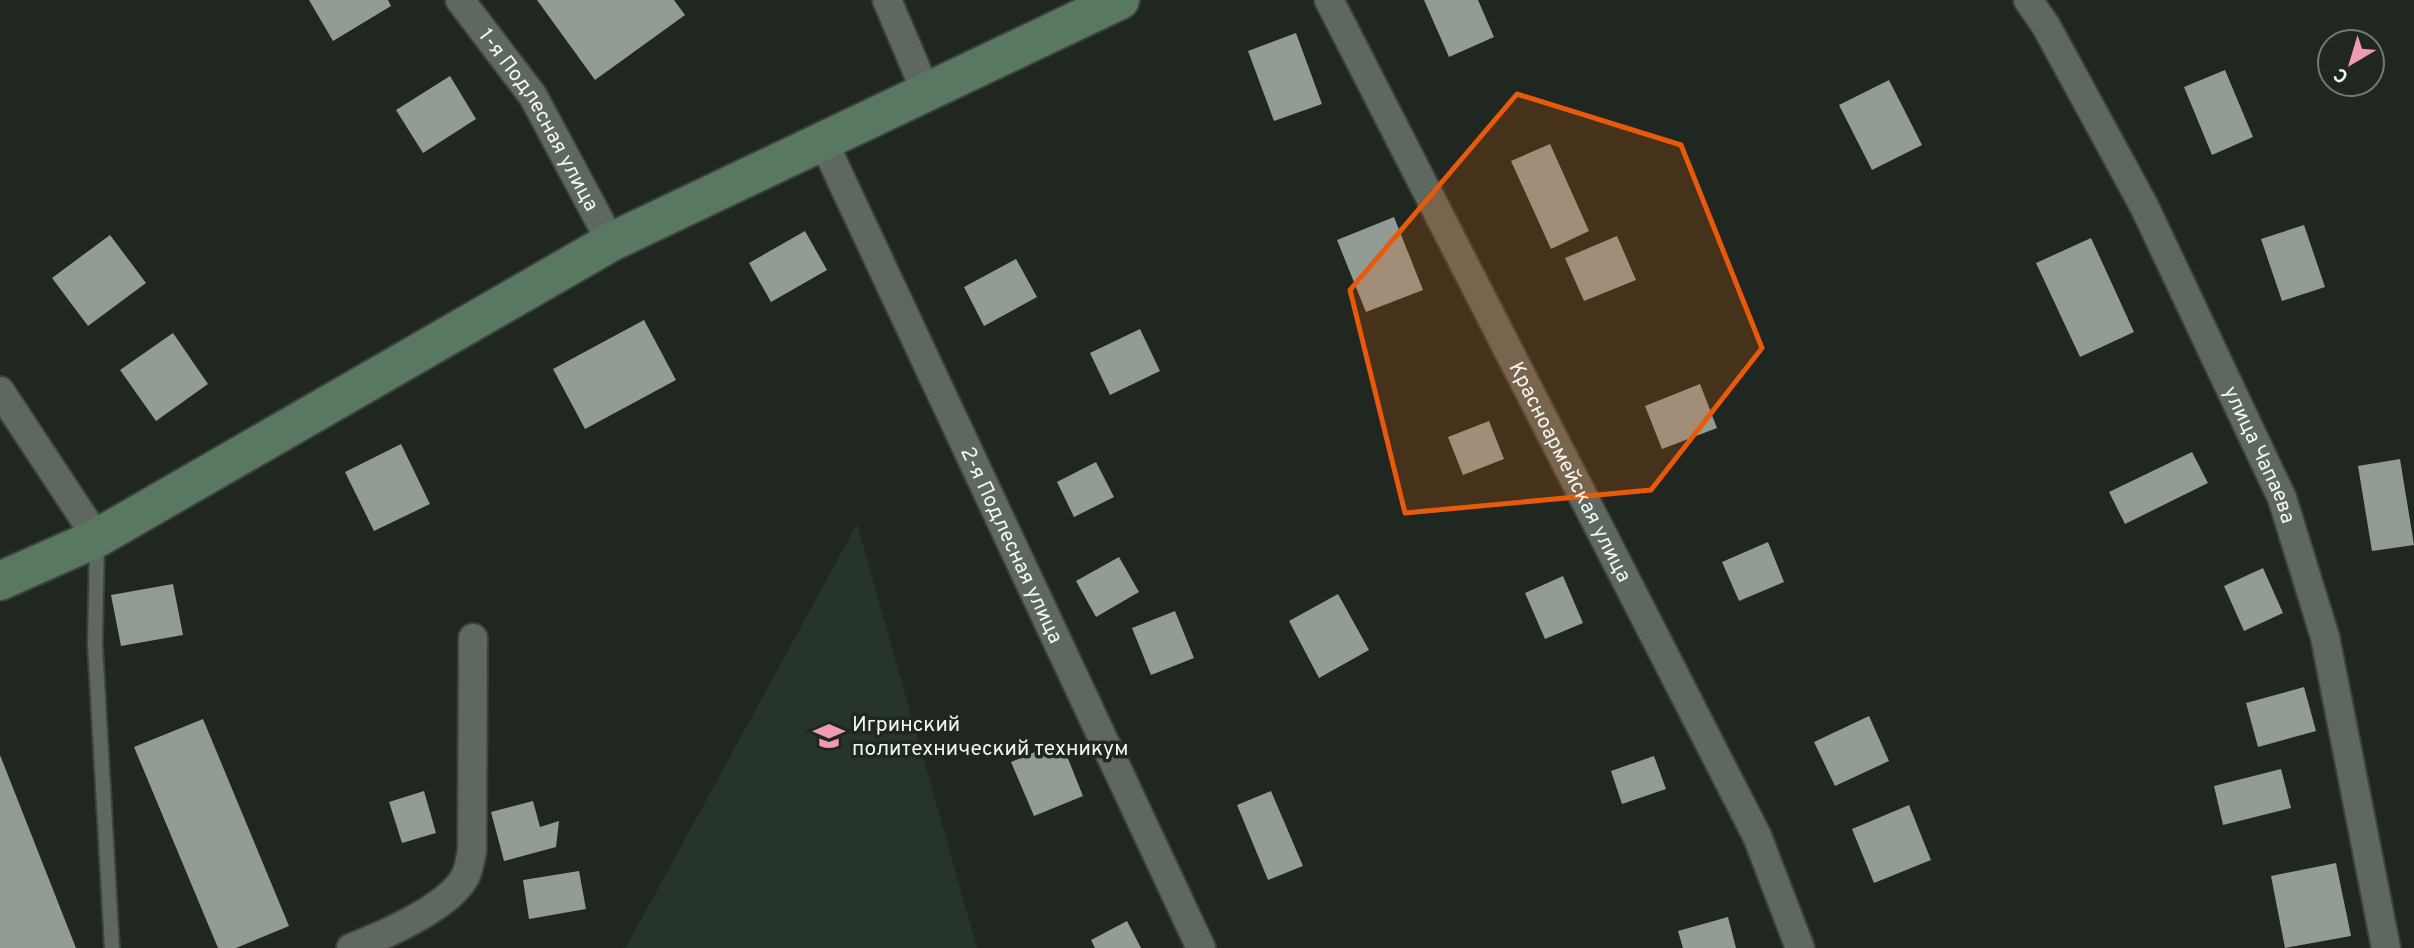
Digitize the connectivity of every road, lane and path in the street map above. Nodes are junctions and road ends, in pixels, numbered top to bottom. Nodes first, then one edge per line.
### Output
1 (460, 0) edge
2 (887, 0) edge
3 (1120, 0) edge
4 (1329, 0) edge
5 (2028, 0) edge
6 (926, 92) junction
7 (823, 141) junction
8 (611, 242) junction
9 (0, 391) edge
10 (97, 538) junction
11 (0, 582) edge
12 (473, 638) dead end
13 (112, 948) edge
14 (351, 948) edge
15 (1200, 948) edge
16 (1800, 948) edge
17 (2386, 948) edge

1 - 8 street, 1-я Подлесная улица
2 - 6 street
3 - 6 street
4 - 16 street, Красноармейская улица
5 - 17 street, улица Чапаева
6 - 7 street
7 - 8 street
7 - 15 street, 2-я Подлесная улица
8 - 10 street
9 - 10 street
10 - 11 street
10 - 13 lane
12 - 14 street

